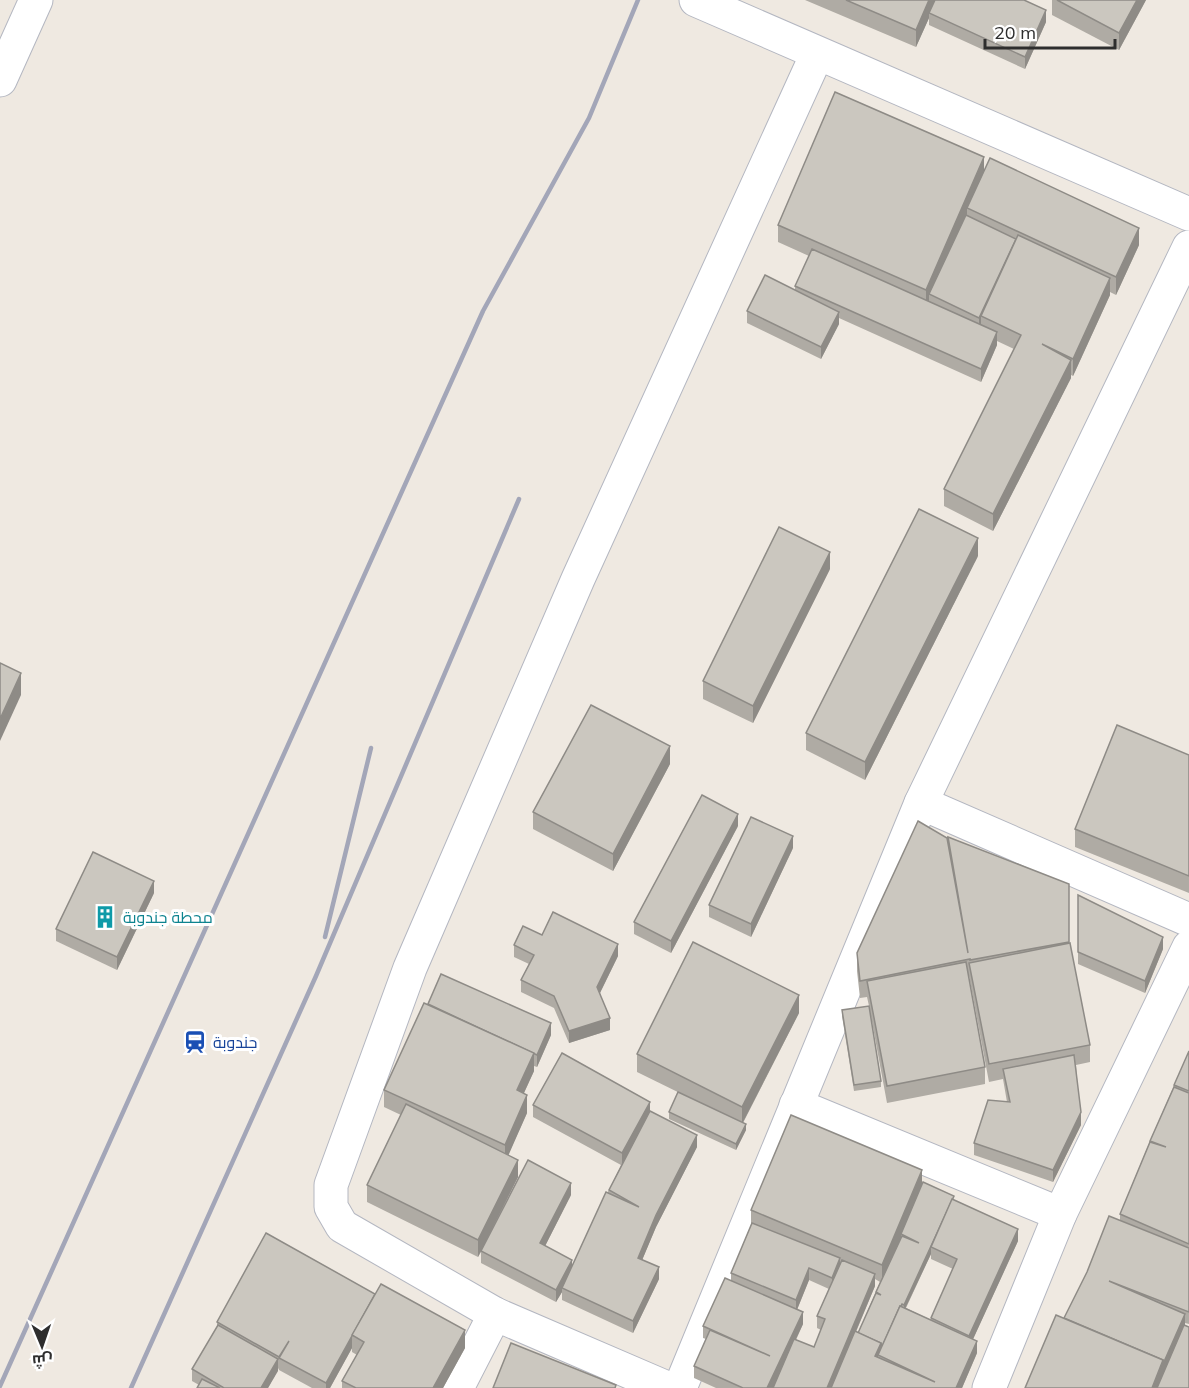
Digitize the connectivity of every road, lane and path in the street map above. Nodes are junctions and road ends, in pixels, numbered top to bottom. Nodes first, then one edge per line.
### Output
1 (36, 0) edge
2 (696, 0) edge
3 (817, 54) junction
4 (0, 80) edge
5 (1189, 214) edge
6 (1189, 247) edge
7 (921, 803) junction
8 (1189, 920) edge
9 (1189, 947) edge
10 (796, 1105) junction
11 (1060, 1214) junction
12 (495, 1314) junction
13 (457, 1388) edge
14 (667, 1388) edge
15 (680, 1388) edge
16 (989, 1388) edge

1 - 4 street
2 - 3 street
3 - 5 street
3 - 12 street
6 - 7 street
7 - 8 street
7 - 10 street
9 - 11 street
10 - 11 street
10 - 15 street
11 - 16 street
12 - 13 street
12 - 14 street

